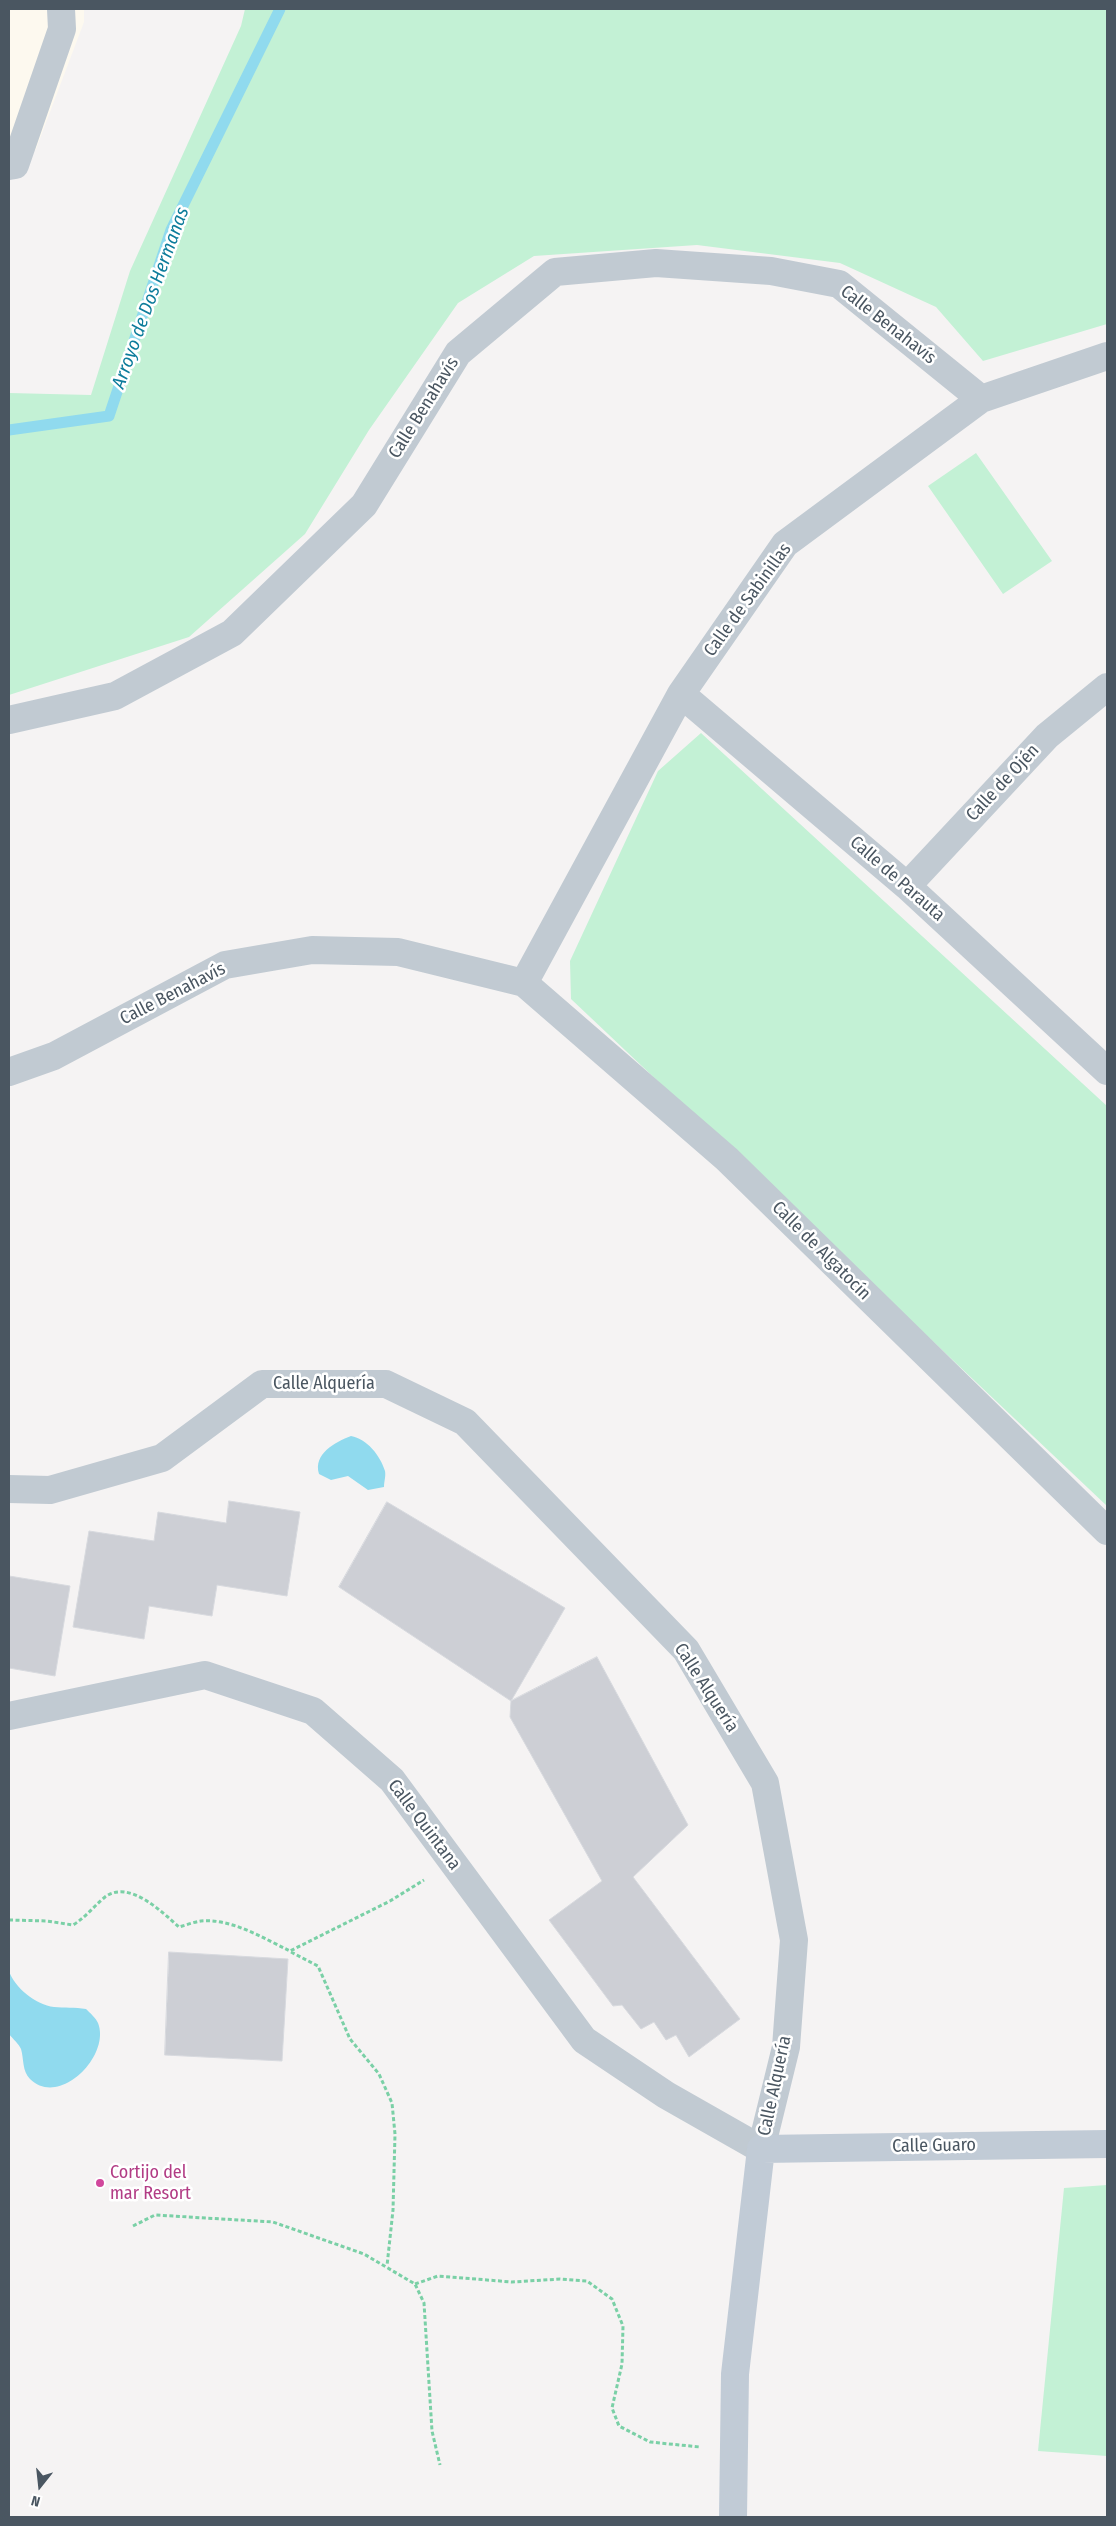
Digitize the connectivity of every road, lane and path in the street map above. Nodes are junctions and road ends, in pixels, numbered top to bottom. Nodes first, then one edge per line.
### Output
1 (61, 9) edge
2 (9, 166) edge
3 (1107, 356) edge
4 (981, 399) junction
5 (1107, 687) edge
6 (681, 694) junction
7 (9, 720) edge
8 (907, 886) junction
9 (524, 983) junction
10 (1107, 1071) edge
11 (9, 1072) edge
12 (9, 1489) edge
13 (1107, 1531) edge
14 (9, 1716) edge
15 (453, 1862) junction
16 (9, 1920) edge
17 (290, 1951) junction
18 (1107, 2144) edge
19 (761, 2149) junction
20 (133, 2226) dead end
21 (387, 2266) junction
22 (415, 2284) junction
23 (734, 2450) junction
24 (440, 2465) dead end
25 (733, 2517) edge

1 - 2 street
3 - 4 street, Calle de Sabinillas
4 - 6 street, Calle de Sabinillas
4 - 7 street, Calle Benahavís
5 - 8 street, Calle de Ojén
6 - 8 street, Calle de Parauta
6 - 9 street, Calle de Sabinillas
8 - 10 street, Calle de Parauta
9 - 11 street, Calle Benahavís
9 - 13 street, Calle de Algatocín
12 - 19 street, Calle Alquería
14 - 15 street, Calle Quintana
15 - 17 path
15 - 19 street, Calle Quintana
16 - 17 path
17 - 21 path
18 - 19 street, Calle Guaro
19 - 23 street, Calle Alquería
20 - 21 path
21 - 22 path
22 - 23 path
22 - 24 path
23 - 25 street, Calle Alquería

